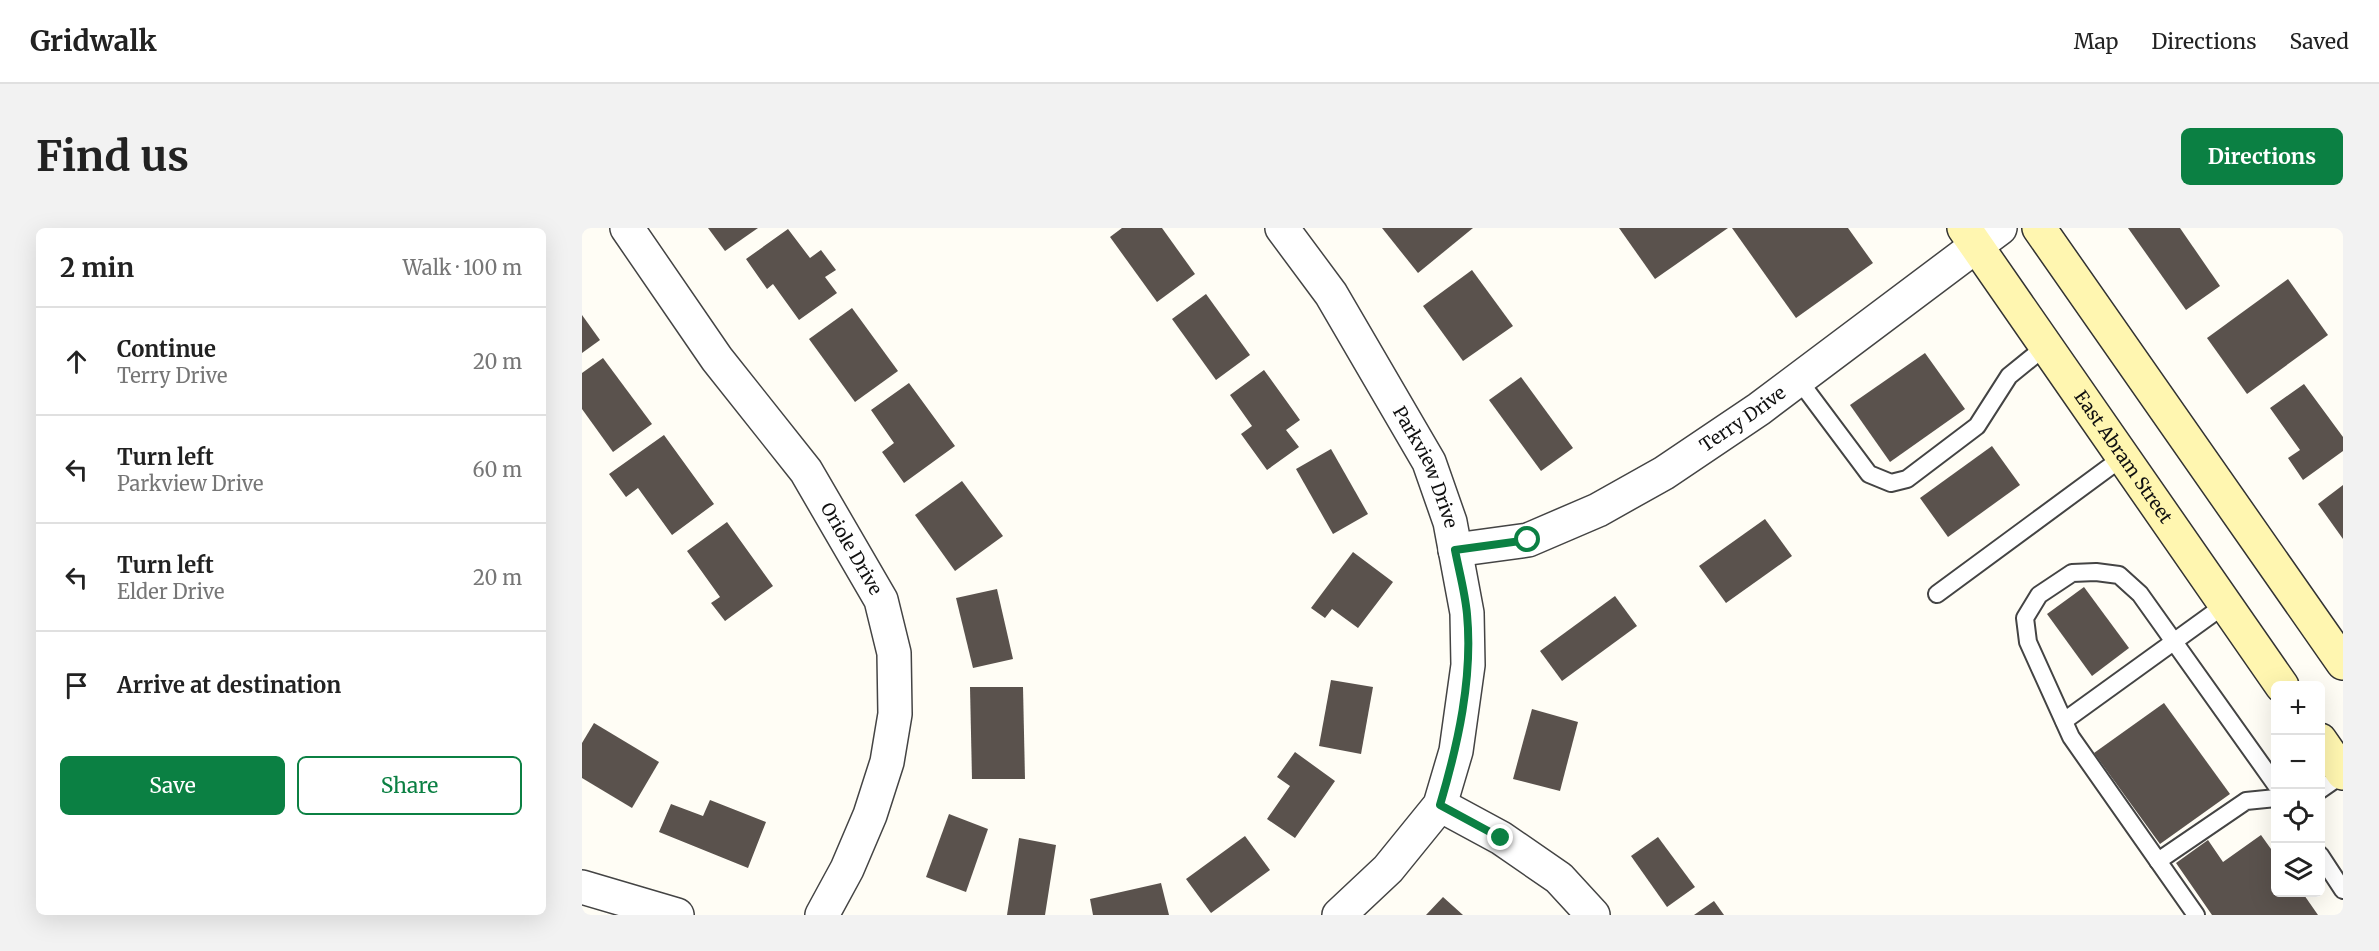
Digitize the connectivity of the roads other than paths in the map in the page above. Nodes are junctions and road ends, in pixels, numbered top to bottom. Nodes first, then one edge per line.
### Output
1 (627, 228) edge
2 (1282, 228) edge
3 (2038, 228) edge
4 (1980, 234) edge
5 (2046, 346) junction
6 (1798, 379) junction
7 (2123, 458) junction
8 (1455, 550) junction
9 (1937, 594) dead end
10 (2226, 604) junction
11 (2175, 643) junction
12 (2343, 663) edge
13 (2279, 681) edge
14 (2064, 721) junction
15 (2325, 747) edge
16 (2343, 773) edge
17 (2271, 778) edge
18 (2321, 789) edge
19 (2271, 799) edge
20 (1440, 805) junction
21 (2158, 861) junction
22 (2325, 863) edge
23 (582, 887) edge
24 (2343, 890) edge
25 (677, 915) edge
26 (822, 915) edge
27 (1339, 915) edge
28 (1593, 915) edge
29 (2196, 915) edge

1 - 26 street, Oriole Drive
2 - 8 street, Parkview Drive
3 - 12 main road
4 - 5 main road, East Abram Street
4 - 6 street, Terry Drive
5 - 6 lane
5 - 7 main road, East Abram Street
6 - 8 street, Terry Drive
7 - 9 lane
7 - 10 main road, East Abram Street
8 - 20 street, Parkview Drive
10 - 11 lane
10 - 13 main road, East Abram Street
11 - 14 lane
11 - 14 lane
11 - 17 lane
14 - 21 lane
15 - 16 main road
16 - 18 lane
19 - 21 lane
20 - 27 street, Parkview Drive
20 - 28 street
21 - 29 lane
22 - 24 lane
23 - 25 street

